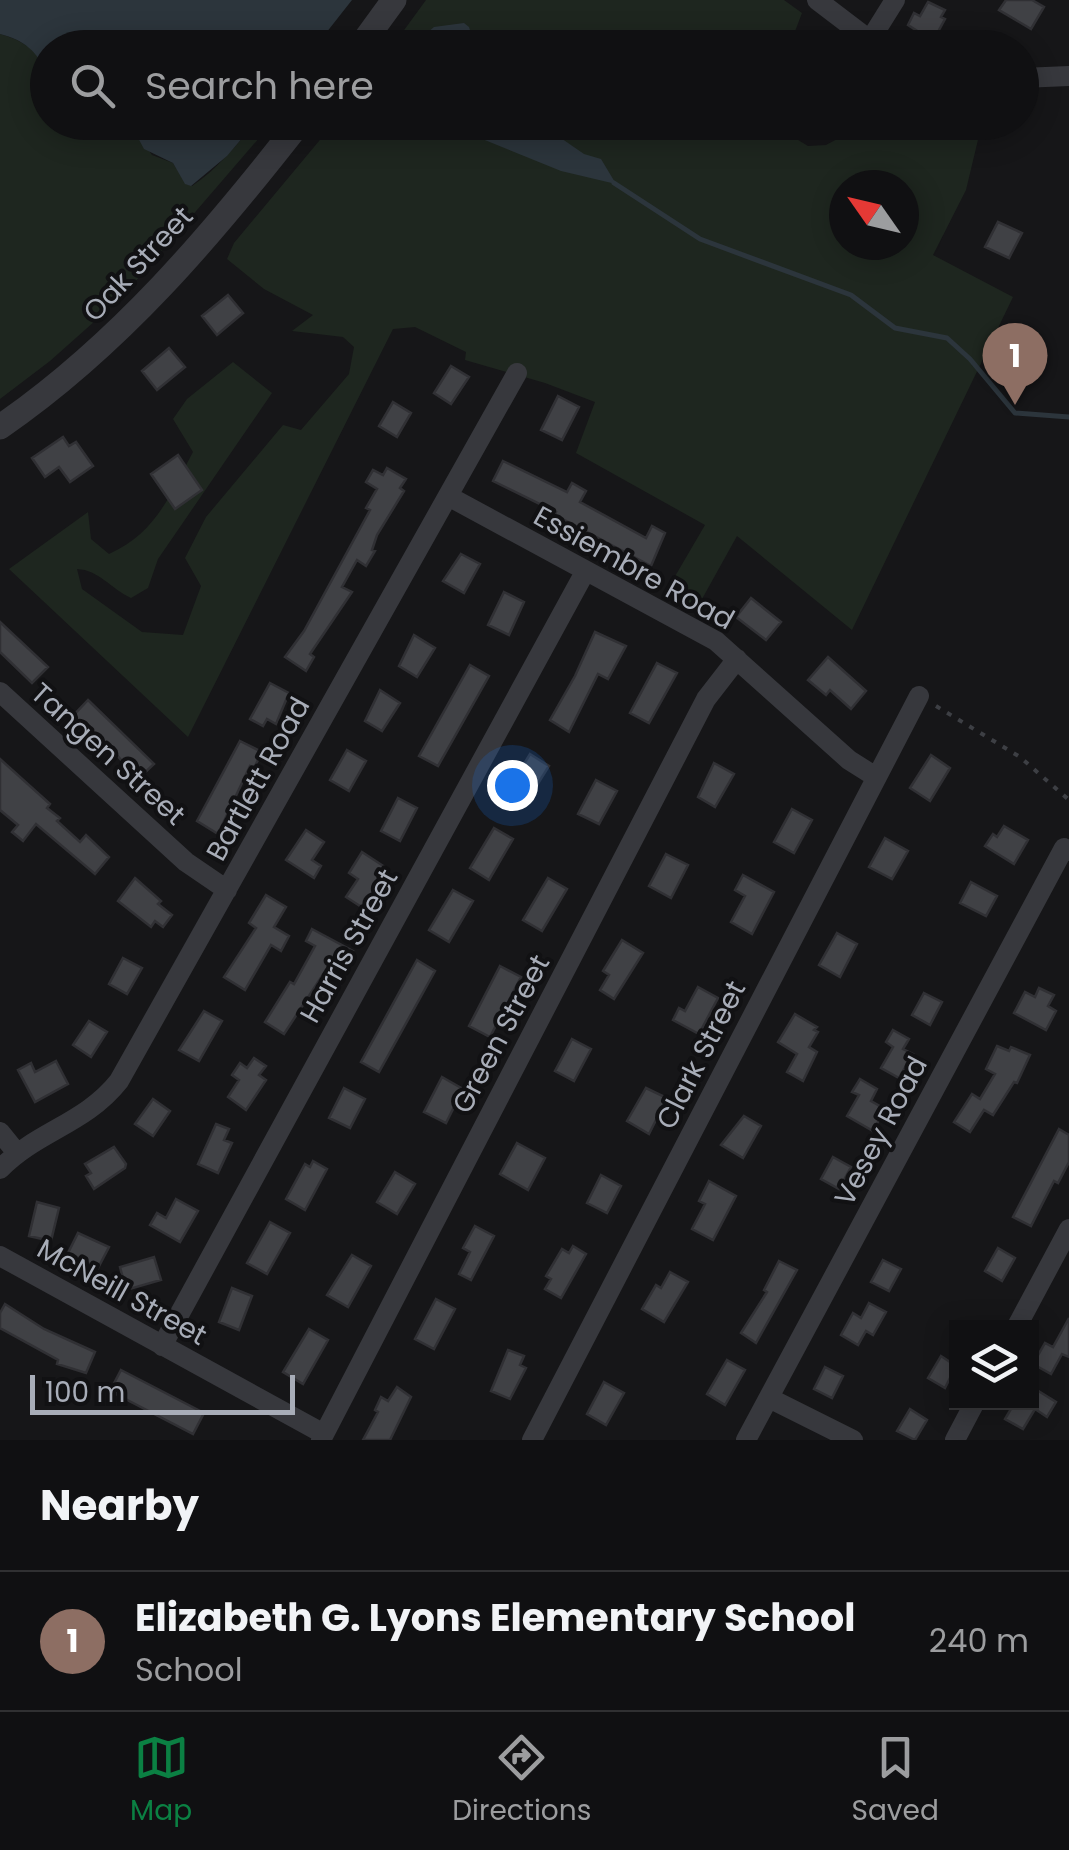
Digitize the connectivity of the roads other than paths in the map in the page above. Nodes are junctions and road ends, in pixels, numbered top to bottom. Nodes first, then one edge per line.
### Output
1 (394, 0) edge
2 (817, 0) edge
3 (895, 0) edge
4 (372, 30) edge
5 (857, 30) edge
6 (881, 30) edge
7 (1069, 76) edge
8 (1039, 77) edge
9 (285, 140) edge
10 (516, 374) dead end
11 (0, 427) edge
12 (448, 496) junction
13 (585, 572) junction
14 (737, 659) junction
15 (0, 692) edge
16 (919, 696) road end
17 (876, 776) junction
18 (1067, 850) edge
19 (227, 890) junction
20 (0, 1132) edge
21 (18, 1153) junction
22 (0, 1168) edge
23 (1069, 1230) edge
24 (0, 1256) edge
25 (1020, 1320) edge
26 (162, 1346) junction
27 (769, 1398) junction
28 (971, 1410) edge
29 (322, 1437) edge
30 (532, 1440) edge
31 (746, 1440) edge
32 (853, 1440) edge
33 (955, 1440) edge

1 - 4 street
2 - 5 street
3 - 6 street
7 - 8 street
9 - 11 street, Oak Street
10 - 12 street, Bartlett Road
12 - 13 street, Essiembre Road
12 - 19 street, Bartlett Road
13 - 14 street, Essiembre Road
13 - 26 street, Harris Street
14 - 17 street, Essiembre Road
14 - 29 street, Green Street
15 - 19 street, Tangen Street
16 - 17 street, Clark Street
17 - 30 street, Clark Street
18 - 27 street, Vesey Road
19 - 21 street, Bartlett Road
20 - 21 street
21 - 22 street, Bartlett Road
23 - 25 street
24 - 26 street, McNeill Street
26 - 29 street, McNeill Street
27 - 31 street, Vesey Road
27 - 32 street
28 - 33 street

